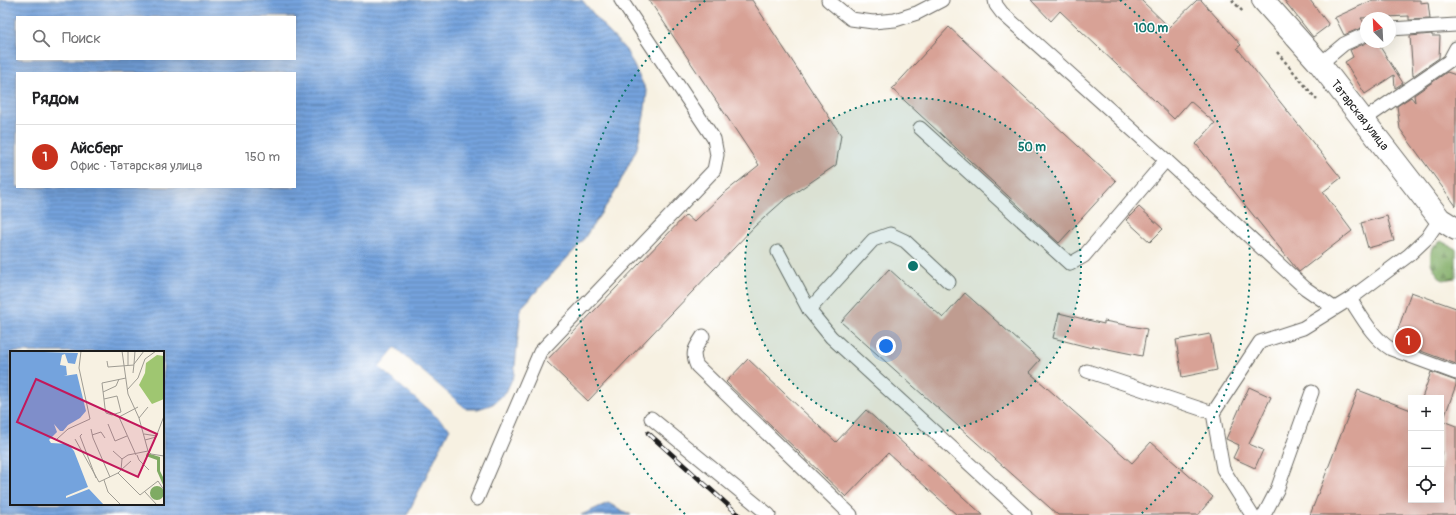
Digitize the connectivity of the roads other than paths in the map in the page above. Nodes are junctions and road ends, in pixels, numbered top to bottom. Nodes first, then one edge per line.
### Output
1 (621, 0) edge
2 (942, 0) edge
3 (995, 0) edge
4 (1263, 0) edge
5 (830, 1) edge
6 (1456, 25) edge
7 (1396, 29) edge
8 (1360, 37) edge
9 (1456, 48) edge
10 (1320, 64) junction
11 (1364, 121) junction
12 (920, 128) dead end
13 (1166, 160) junction
14 (1448, 224) edge
15 (778, 252) dead end
16 (949, 282) dead end
17 (1350, 299) junction
18 (1334, 308) junction
19 (809, 310) junction
20 (703, 336) dead end
21 (1087, 371) dead end
22 (1456, 373) edge
23 (1312, 392) dead end
24 (1213, 413) junction
25 (651, 418) dead end
26 (477, 499) dead end
27 (770, 515) edge
28 (851, 515) edge
29 (1025, 515) edge
30 (1252, 515) edge
31 (1264, 515) edge

1 - 26 lane
2 - 5 lane
3 - 13 lane
4 - 10 street, Татарская улица
6 - 7 lane
8 - 10 lane
9 - 11 lane
10 - 11 street, Татарская улица
11 - 14 street, Татарская улица
12 - 13 lane
13 - 18 lane
14 - 17 lane
15 - 19 lane
16 - 19 lane
17 - 18 lane
17 - 22 lane
18 - 24 lane
19 - 29 lane
20 - 28 lane
21 - 24 lane
23 - 31 lane
24 - 30 lane
25 - 27 lane

